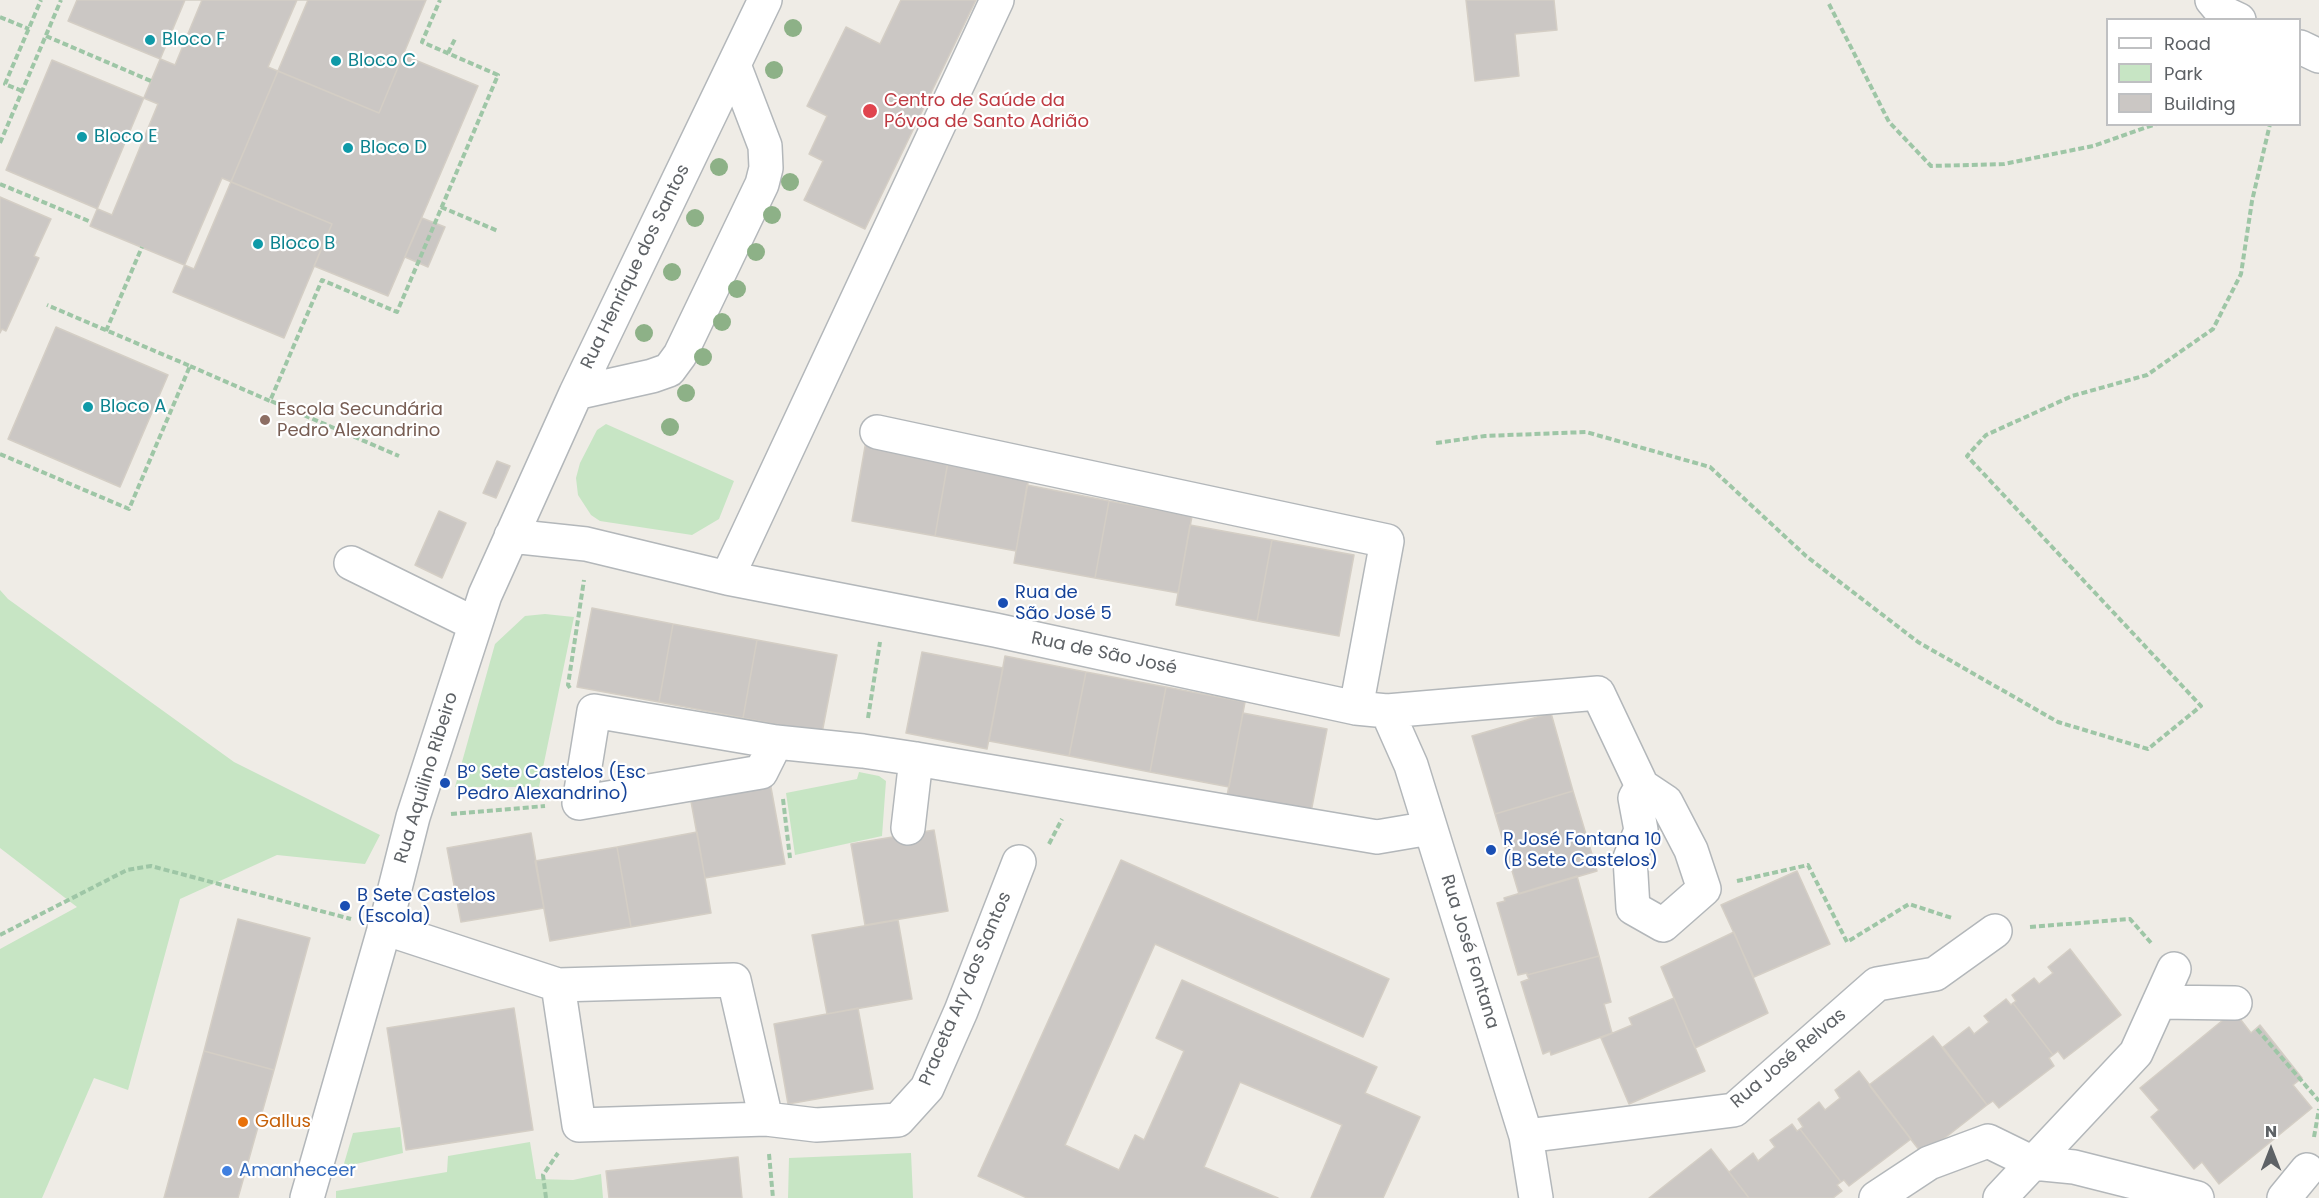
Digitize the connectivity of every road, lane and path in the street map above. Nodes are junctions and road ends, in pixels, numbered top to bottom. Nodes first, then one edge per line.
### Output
1 (41, 0) edge
2 (62, 0) edge
3 (440, 0) edge
4 (765, 0) edge
5 (997, 0) edge
6 (2212, 0) edge
7 (1828, 4) dead end
8 (0, 17) edge
9 (2235, 18) edge
10 (28, 28) junction
11 (46, 36) junction
12 (455, 39) dead end
13 (2301, 47) edge
14 (448, 53) junction
15 (2319, 56) edge
16 (734, 65) junction
17 (151, 81) dead end
18 (22, 91) junction
19 (2150, 126) edge
20 (2270, 126) edge
21 (0, 143) edge
22 (0, 184) edge
23 (441, 207) junction
24 (91, 222) dead end
25 (498, 231) dead end
26 (142, 247) dead end
27 (47, 306) dead end
28 (106, 331) junction
29 (190, 366) junction
30 (576, 393) junction
31 (270, 401) junction
32 (877, 432) dead end
33 (1436, 443) dead end
34 (0, 454) edge
35 (399, 456) dead end
36 (511, 536) junction
37 (351, 563) dead end
38 (727, 578) junction
39 (583, 593) dead end
40 (886, 609) junction
41 (475, 624) junction
42 (568, 686) dead end
43 (1372, 710) junction
44 (776, 742) junction
45 (863, 751) junction
46 (916, 759) junction
47 (1077, 786) junction
48 (1642, 786) junction
49 (579, 803) junction
50 (413, 817) junction
51 (908, 828) dead end
52 (1430, 828) junction
53 (1019, 862) joint
54 (1704, 889) junction
55 (384, 928) junction
56 (1995, 931) junction
57 (0, 935) edge
58 (2174, 969) joint
59 (558, 985) junction
60 (2159, 1002) junction
61 (2235, 1003) joint
62 (2319, 1101) edge
63 (766, 1119) junction
64 (579, 1125) junction
65 (1526, 1136) junction
66 (2033, 1163) junction
67 (2307, 1170) dead end
68 (307, 1198) edge
69 (546, 1198) edge
70 (773, 1198) edge
71 (1536, 1198) edge
72 (1876, 1198) edge
73 (2000, 1198) edge
74 (2198, 1198) edge
75 (2284, 1198) edge

1 - 10 path
2 - 11 path
3 - 14 path
4 - 16 street, Rua Henrique dos Santos
5 - 38 street
6 - 9 street
7 - 19 path
8 - 10 path
10 - 18 path
11 - 17 path
11 - 18 path
12 - 14 path
13 - 15 street
14 - 23 path
16 - 30 street, Rua Henrique dos Santos
16 - 30 street
18 - 21 path
20 - 33 path
22 - 24 path
23 - 25 path
23 - 31 path
26 - 28 path
27 - 28 path
28 - 29 path
29 - 31 path
29 - 34 path
30 - 36 street, Rua Henrique dos Santos
31 - 35 path
32 - 43 street
36 - 38 street, Rua de São José
36 - 41 street, Rua Aquilino Ribeiro
37 - 41 street
38 - 40 street, Rua de São José
39 - 42 path
40 - 43 street, Rua de São José
40 - 45 path
41 - 50 street, Rua Aquilino Ribeiro
43 - 48 street, Rua de São José
43 - 52 street, Rua José Fontana
44 - 45 street
44 - 49 street
44 - 49 street
45 - 46 street
46 - 47 street
46 - 51 street
47 - 52 street
47 - 53 path
48 - 54 street, Rua de São José
48 - 54 street
49 - 50 path
50 - 55 street, Rua Aquilino Ribeiro
52 - 65 street, Rua José Fontana
53 - 63 street, Praceta Ary dos Santos
54 - 56 path
55 - 57 path
55 - 59 street
55 - 68 street, Rua Aquilino Ribeiro
56 - 58 path
56 - 65 street, Rua José Relvas
58 - 60 street
59 - 63 street
59 - 64 street
60 - 61 street
60 - 66 street
61 - 62 path
63 - 64 street, Praceta Ary dos Santos
63 - 70 path
64 - 69 path
65 - 71 street, Rua José Fontana
66 - 72 street
66 - 73 street
66 - 74 street
67 - 75 street

